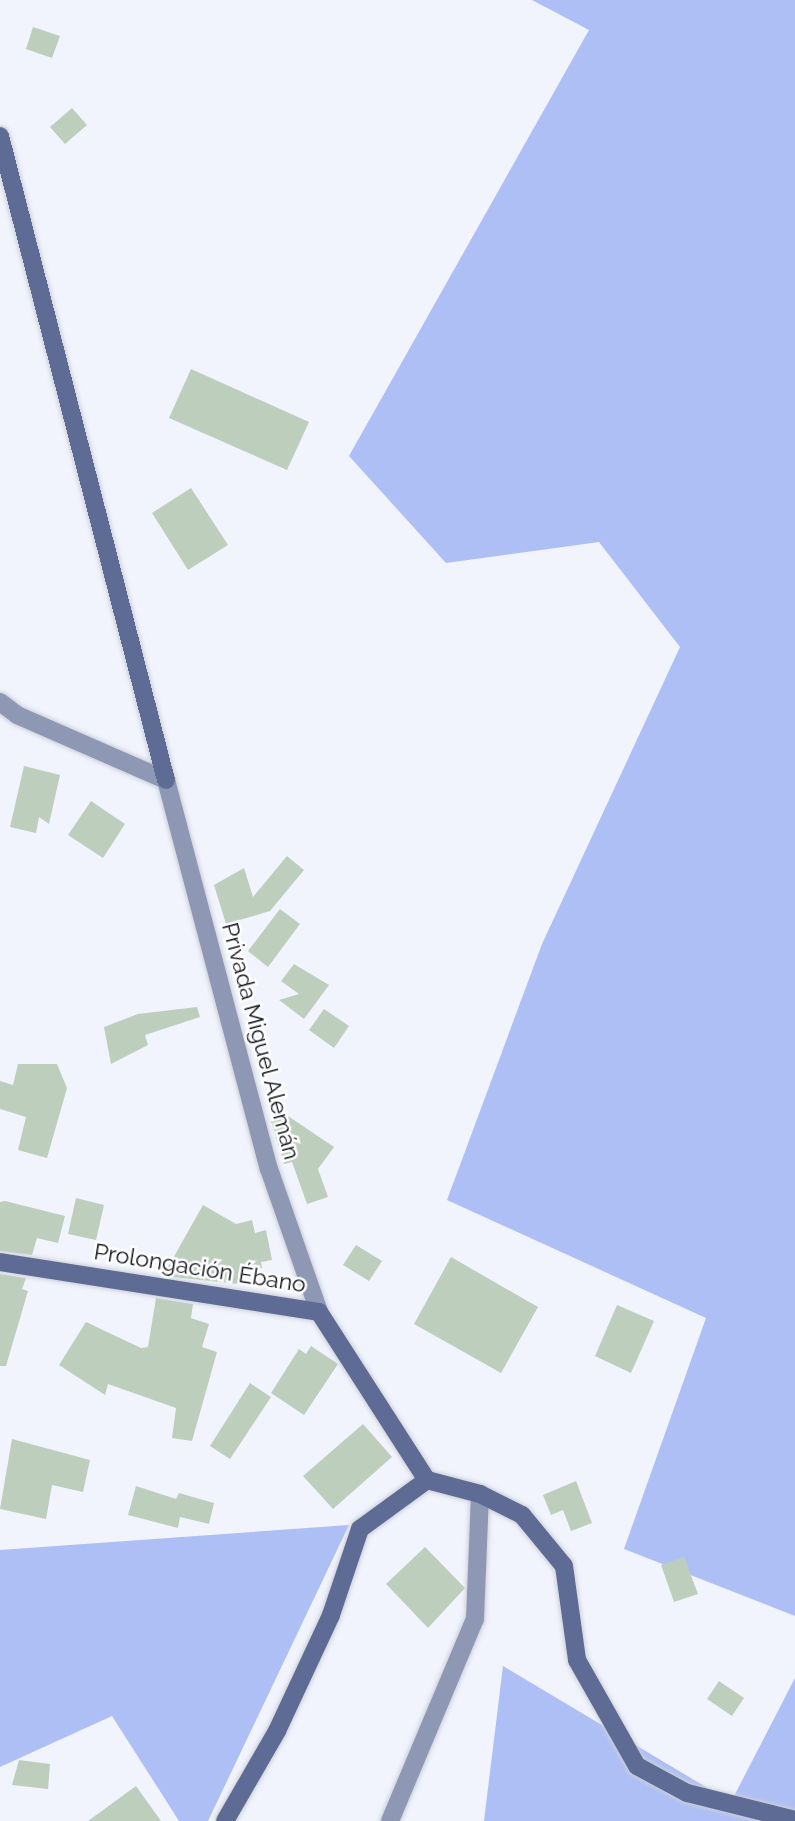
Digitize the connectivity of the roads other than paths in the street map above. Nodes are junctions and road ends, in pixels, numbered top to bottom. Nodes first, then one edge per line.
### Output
1 (0, 136) edge
2 (0, 702) edge
3 (166, 780) junction
4 (0, 1262) edge
5 (319, 1312) junction
6 (427, 1480) junction
7 (480, 1494) junction
8 (795, 1820) edge
9 (225, 1821) edge
10 (390, 1821) edge

1 - 3 street
2 - 3 street
3 - 5 street, Privada Miguel Alemán
4 - 5 street, Prolongación Ébano
5 - 6 street, Prolongación Ébano
6 - 7 street
6 - 9 street
7 - 8 street
7 - 10 street

